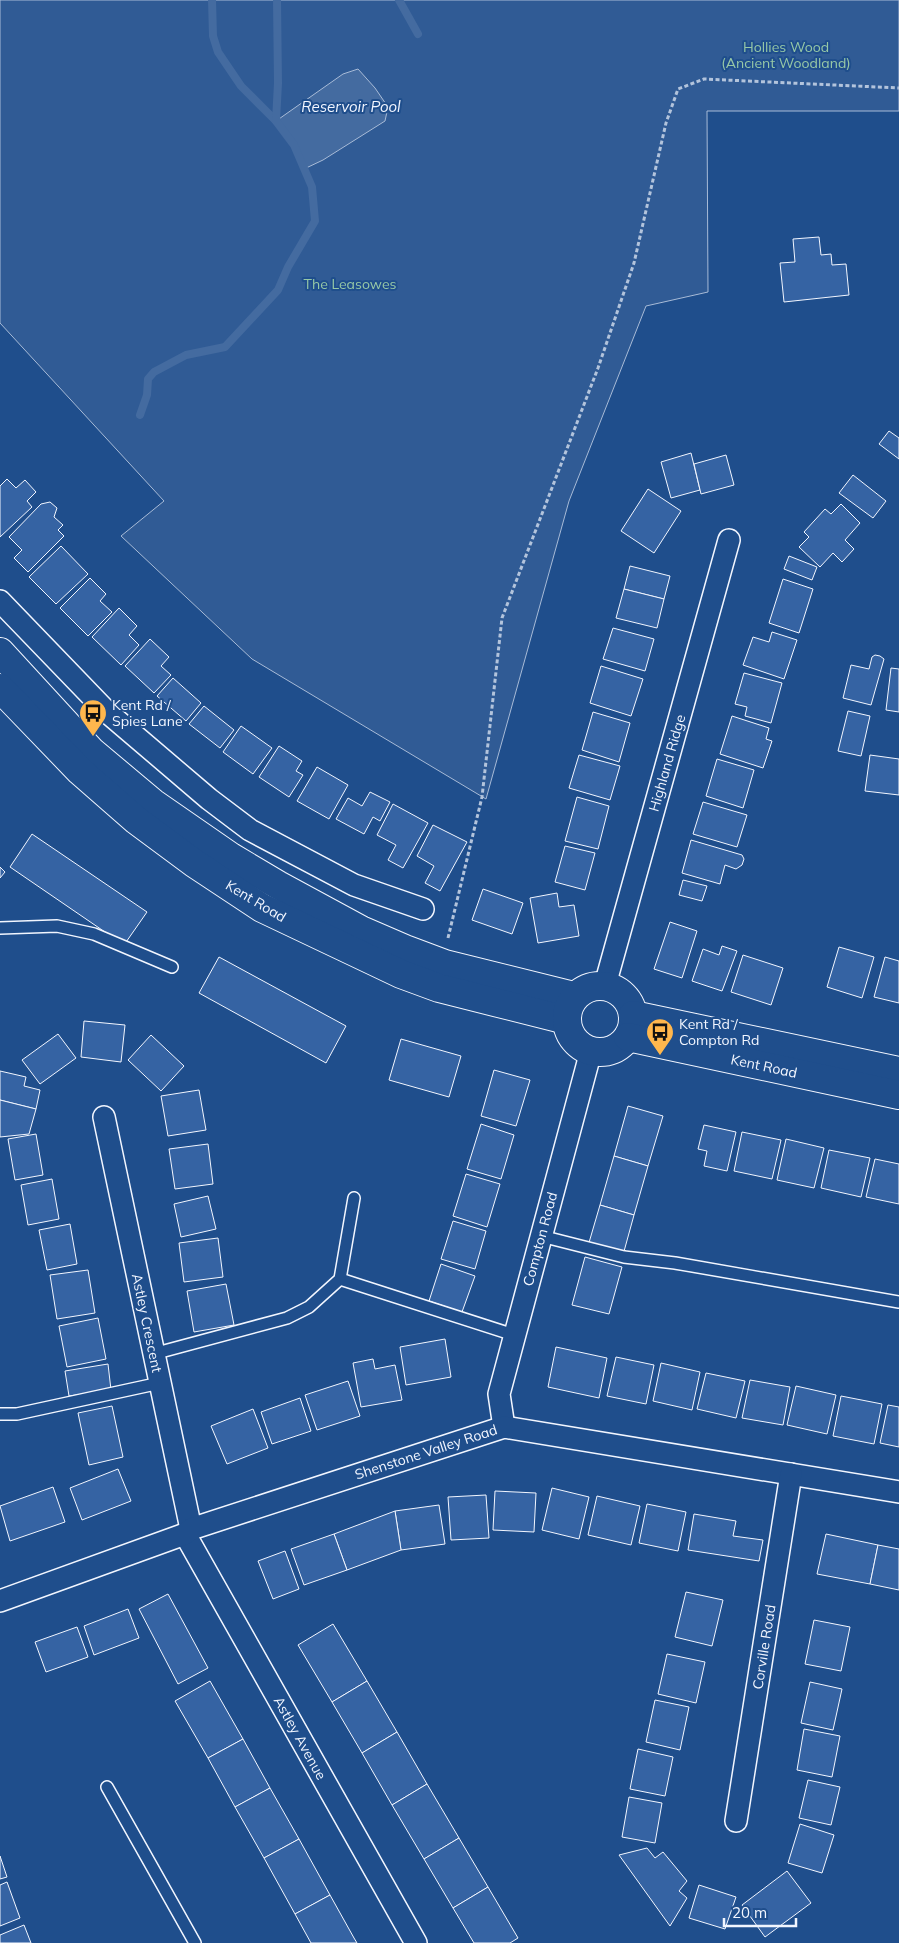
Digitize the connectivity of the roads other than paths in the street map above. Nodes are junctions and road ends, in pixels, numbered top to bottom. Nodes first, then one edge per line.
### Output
1 (729, 540) dead end
2 (0, 601) edge
3 (0, 652) edge
4 (0, 688) edge
5 (250, 830) junction
6 (231, 857) junction
7 (423, 909) dead end
8 (0, 928) edge
9 (172, 967) dead end
10 (605, 985) junction
11 (570, 1008) junction
12 (631, 1026) junction
13 (591, 1051) junction
14 (899, 1071) edge
15 (899, 1095) edge
16 (104, 1117) dead end
17 (354, 1198) dead end
18 (541, 1236) junction
19 (340, 1279) junction
20 (899, 1302) edge
21 (514, 1335) junction
22 (154, 1354) junction
23 (160, 1383) junction
24 (0, 1414) edge
25 (504, 1427) junction
26 (791, 1474) junction
27 (899, 1492) edge
28 (188, 1531) junction
29 (0, 1601) edge
30 (107, 1787) dead end
31 (736, 1821) dead end
32 (195, 1943) edge
33 (416, 1943) edge

1 - 10 street, Highland Ridge
2 - 5 street
3 - 6 main road, Kent Road
4 - 11 main road, Kent Road
5 - 6 street, Kent Road
5 - 7 street
6 - 11 main road, Kent Road
8 - 9 lane
10 - 11 main road
10 - 12 main road
11 - 13 main road
12 - 13 main road
12 - 14 main road, Kent Road
12 - 15 main road, Kent Road
13 - 18 street, Compton Road
16 - 22 street, Astley Crescent
17 - 19 lane
18 - 20 lane
18 - 21 street, Compton Road
19 - 21 lane
19 - 22 lane
21 - 25 street, Compton Road
22 - 23 street, Astley Crescent
23 - 24 lane
23 - 28 street, Astley Crescent
25 - 26 street, Shenstone Valley Road
25 - 28 street, Shenstone Valley Road
26 - 27 street, Shenstone Valley Road
26 - 31 street, Corville Road
28 - 29 street, Shenstone Valley Road
28 - 33 street, Astley Avenue
30 - 32 lane

